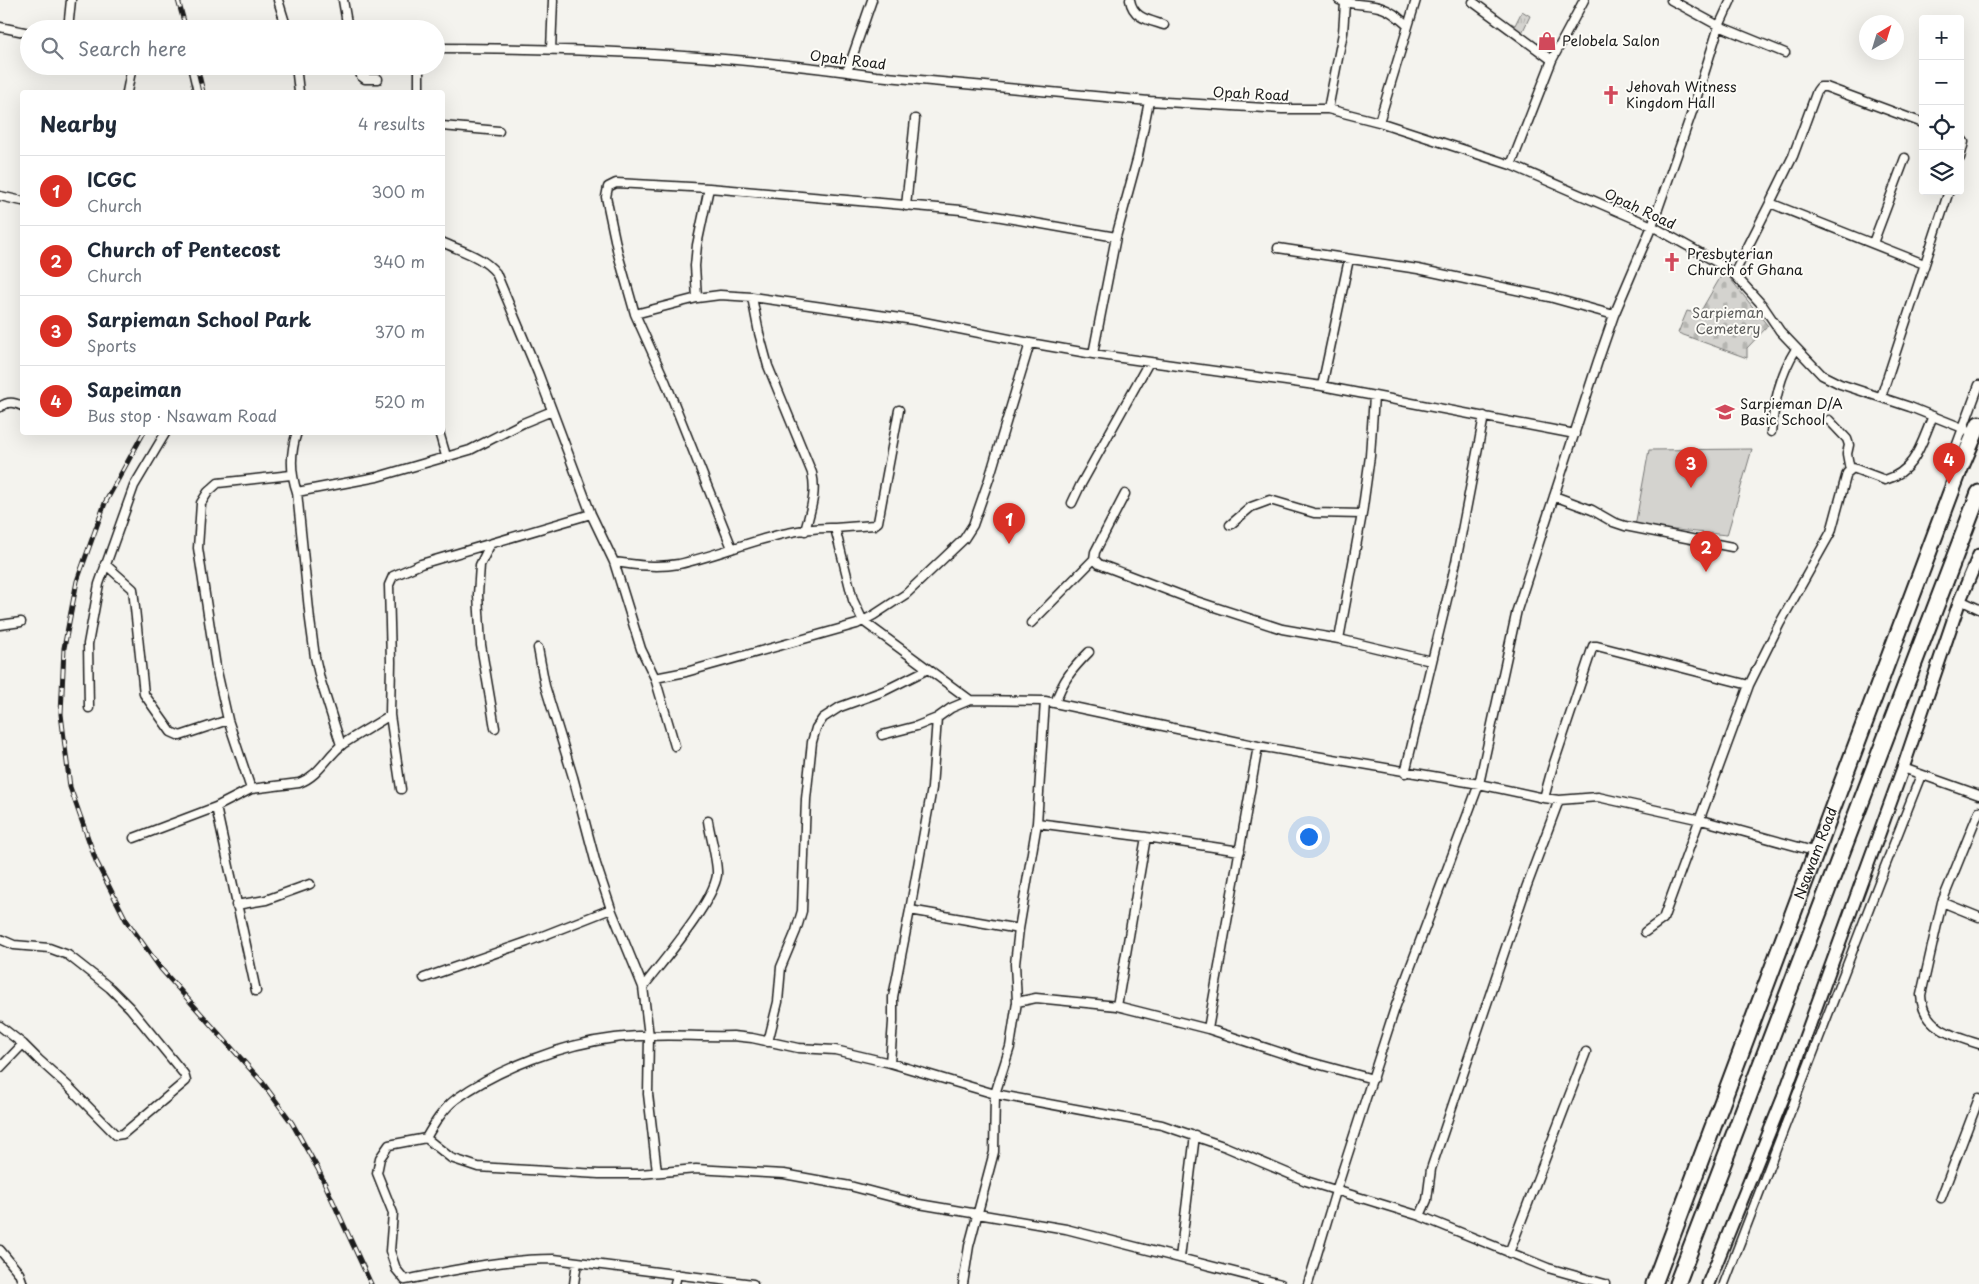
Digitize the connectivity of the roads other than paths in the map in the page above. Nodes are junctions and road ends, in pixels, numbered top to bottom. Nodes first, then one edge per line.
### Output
1 (71, 0) edge
2 (278, 0) edge
3 (343, 0) edge
4 (553, 0) edge
5 (872, 0) edge
6 (1130, 0) edge
7 (1416, 0) edge
8 (1584, 0) edge
9 (1671, 0) edge
10 (1731, 0) edge
11 (1342, 1) edge
12 (1473, 2) dead end
13 (69, 20) edge
14 (284, 20) edge
15 (346, 20) edge
16 (1164, 25) dead end
17 (1407, 25) junction
18 (1719, 26) junction
19 (0, 27) edge
20 (20, 31) edge
21 (445, 48) edge
22 (551, 50) junction
23 (1785, 54) dead end
24 (1552, 60) junction
25 (847, 72) junction
26 (130, 75) edge
27 (194, 75) edge
28 (297, 75) edge
29 (361, 75) edge
30 (419, 75) edge
31 (378, 79) dead end
32 (127, 90) edge
33 (198, 90) edge
34 (299, 90) edge
35 (419, 90) edge
36 (1149, 101) junction
37 (1328, 109) junction
38 (915, 119) dead end
39 (1379, 122) junction
40 (1919, 122) edge
41 (445, 126) edge
42 (499, 131) dead end
43 (1905, 158) dead end
44 (1511, 165) junction
45 (709, 188) junction
46 (1948, 195) edge
47 (0, 196) edge
48 (20, 201) edge
49 (1770, 203) junction
50 (906, 206) junction
51 (1652, 226) junction
52 (1116, 237) junction
53 (445, 243) edge
54 (1872, 243) junction
55 (1278, 248) dead end
56 (1349, 259) junction
57 (1924, 264) junction
58 (1734, 274) junction
59 (697, 298) junction
60 (752, 298) junction
61 (635, 314) junction
62 (1614, 315) junction
63 (1030, 343) junction
64 (1796, 349) junction
65 (1093, 354) junction
66 (1149, 362) junction
67 (1979, 385) edge
68 (1322, 386) junction
69 (1374, 396) junction
70 (1882, 397) junction
71 (20, 405) edge
72 (0, 408) edge
73 (899, 410) dead end
74 (552, 411) junction
75 (1484, 416) junction
76 (1933, 416) junction
77 (1828, 420) dead end
78 (1972, 429) edge
79 (1771, 432) dead end
80 (1575, 434) junction
81 (164, 435) edge
82 (296, 435) edge
83 (440, 435) edge
84 (446, 456) junction
85 (1850, 470) junction
86 (291, 475) junction
87 (297, 492) junction
88 (1979, 493) edge
89 (1125, 494) dead end
90 (1554, 496) junction
91 (1072, 503) dead end
92 (591, 514) junction
93 (1362, 514) junction
94 (1230, 525) dead end
95 (835, 528) junction
96 (805, 530) junction
97 (490, 545) junction
98 (1732, 547) dead end
99 (732, 548) junction
100 (1979, 556) edge
101 (1094, 559) junction
102 (614, 562) junction
103 (105, 564) junction
104 (1960, 600) junction
105 (1979, 609) edge
106 (863, 621) junction
107 (21, 622) dead end
108 (1031, 622) dead end
109 (0, 625) edge
110 (1339, 639) junction
111 (538, 648) dead end
112 (1089, 652) dead end
113 (1431, 660) junction
114 (928, 669) junction
115 (655, 678) junction
116 (1749, 685) junction
117 (970, 700) junction
118 (1045, 701) junction
119 (1055, 703) junction
120 (89, 708) dead end
121 (390, 715) junction
122 (937, 718) junction
123 (228, 720) junction
124 (495, 728) dead end
125 (882, 735) dead end
126 (341, 745) junction
127 (675, 746) dead end
128 (1258, 746) junction
129 (1902, 768) junction
130 (1405, 773) junction
131 (1921, 775) junction
132 (1479, 784) junction
133 (251, 789) junction
134 (401, 789) dead end
135 (1979, 795) edge
136 (1544, 798) junction
137 (1559, 800) junction
138 (216, 807) junction
139 (1979, 811) edge
140 (1700, 820) junction
141 (708, 821) dead end
142 (1036, 823) junction
143 (1146, 837) junction
144 (134, 838) dead end
145 (1240, 851) junction
146 (1817, 852) junction
147 (310, 884) dead end
148 (1942, 902) junction
149 (236, 904) junction
150 (611, 909) junction
151 (910, 910) junction
152 (1979, 917) edge
153 (1019, 929) junction
154 (1645, 932) dead end
155 (0, 939) edge
156 (424, 978) dead end
157 (644, 987) junction
158 (256, 991) dead end
159 (1017, 1002) junction
160 (1117, 1006) junction
161 (0, 1026) edge
162 (1208, 1029) junction
163 (649, 1036) junction
164 (768, 1042) junction
165 (24, 1044) junction
166 (1979, 1044) edge
167 (1586, 1052) dead end
168 (890, 1063) junction
169 (0, 1068) edge
170 (1373, 1079) junction
171 (995, 1094) junction
172 (1979, 1098) edge
173 (1195, 1135) junction
174 (426, 1138) junction
175 (657, 1172) junction
176 (1336, 1191) junction
177 (1941, 1198) dead end
178 (978, 1214) junction
179 (1420, 1216) junction
180 (0, 1250) edge
181 (1509, 1253) junction
182 (1180, 1258) junction
183 (577, 1262) junction
184 (677, 1274) junction
185 (405, 1282) edge
186 (23, 1284) edge
187 (574, 1284) edge
188 (675, 1284) edge
189 (753, 1284) edge
190 (964, 1284) edge
191 (1281, 1284) edge
192 (1308, 1284) edge
193 (1605, 1284) edge
194 (1654, 1284) edge
195 (1677, 1284) edge
196 (1708, 1284) edge
197 (1724, 1284) edge

1 - 13 street
2 - 14 street
3 - 15 street
4 - 22 street
5 - 25 street
6 - 16 street
7 - 17 street
8 - 24 street
9 - 18 street
10 - 18 street
11 - 17 street
11 - 37 street
12 - 24 street
17 - 39 street
18 - 23 street
18 - 51 street
19 - 20 street
21 - 22 street, Opah Road
22 - 25 street, Opah Road
24 - 44 street
25 - 36 street, Opah Road
26 - 32 street
27 - 33 street
28 - 34 street
29 - 31 street
30 - 35 street
36 - 37 street, Opah Road
36 - 52 street
37 - 39 street, Opah Road
38 - 50 street
39 - 44 street, Opah Road
40 - 49 street
41 - 42 street
43 - 54 street
44 - 51 street, Opah Road
45 - 50 street
45 - 59 street
45 - 61 street
46 - 57 street
47 - 48 street
49 - 54 street
49 - 58 street
50 - 52 street
51 - 58 street, Opah Road
51 - 62 street
52 - 65 street
53 - 74 street
54 - 57 street
55 - 56 street
56 - 62 street
56 - 68 street
57 - 70 street
58 - 64 street, Opah Road
59 - 60 street
59 - 61 street
60 - 63 street
60 - 96 street
61 - 99 street
62 - 80 street
63 - 65 street
63 - 106 street
64 - 70 street, Opah Road
64 - 79 street
65 - 66 street
66 - 68 street
66 - 91 street
67 - 78 street
68 - 69 street
69 - 75 street
69 - 93 street
70 - 76 street, Opah Road
71 - 72 street
73 - 95 street
74 - 84 street
74 - 92 street
75 - 80 street
75 - 113 street
76 - 78 street, Opah Road
76 - 85 street
77 - 85 street
78 - 146 highway, Nsawam Road
80 - 90 street
81 - 103 street
82 - 86 street
83 - 84 street
84 - 87 street
85 - 116 street
86 - 87 street
86 - 123 street
87 - 126 street
88 - 195 highway, Nsawam Road
89 - 101 street
90 - 98 street
90 - 132 street
92 - 97 street
92 - 102 street
93 - 94 street
93 - 110 street
95 - 96 street
95 - 106 street
96 - 99 street
97 - 121 street
97 - 124 street
99 - 102 street
100 - 104 main road
101 - 108 street
101 - 110 street
102 - 115 street
103 - 120 street
103 - 123 street
104 - 105 street
104 - 129 main road
106 - 114 street
106 - 115 street
107 - 109 street
110 - 113 street
111 - 150 street
112 - 119 street
113 - 130 street
114 - 117 street
114 - 164 street
115 - 127 street
116 - 136 street
116 - 140 street
117 - 118 street
117 - 122 street
118 - 119 street
118 - 142 street
119 - 128 street
121 - 126 street
121 - 134 street
122 - 125 street
122 - 151 street
123 - 133 street
126 - 133 street
128 - 130 street
128 - 145 street
129 - 131 street
129 - 196 main road
130 - 132 street
131 - 135 street
131 - 197 street
132 - 136 street
132 - 170 street
133 - 138 street
136 - 137 street
137 - 140 street
137 - 179 street
138 - 144 street
138 - 149 street
139 - 148 street
140 - 146 street
140 - 154 street
141 - 157 street
142 - 143 street
142 - 153 street
143 - 145 street
143 - 160 street
145 - 162 street
146 - 194 highway, Nsawam Road
147 - 149 street
148 - 152 street
148 - 166 street
149 - 158 street
150 - 156 street
150 - 157 street
151 - 153 street
151 - 168 street
153 - 159 street
155 - 165 street
157 - 163 street
159 - 160 street
159 - 171 street
160 - 162 street
161 - 165 street
162 - 170 street
163 - 164 street
163 - 174 street
163 - 175 street
164 - 168 street
165 - 169 street
167 - 181 street
168 - 171 street
170 - 176 street
171 - 173 street
171 - 178 street
172 - 177 street
173 - 176 street
173 - 182 street
174 - 175 street
174 - 185 street
175 - 178 street
176 - 179 street
176 - 192 street
178 - 182 street
178 - 190 street
179 - 181 street
180 - 186 street
181 - 193 street
182 - 191 street
183 - 184 street
183 - 185 street
183 - 187 street
184 - 188 street
184 - 189 street

